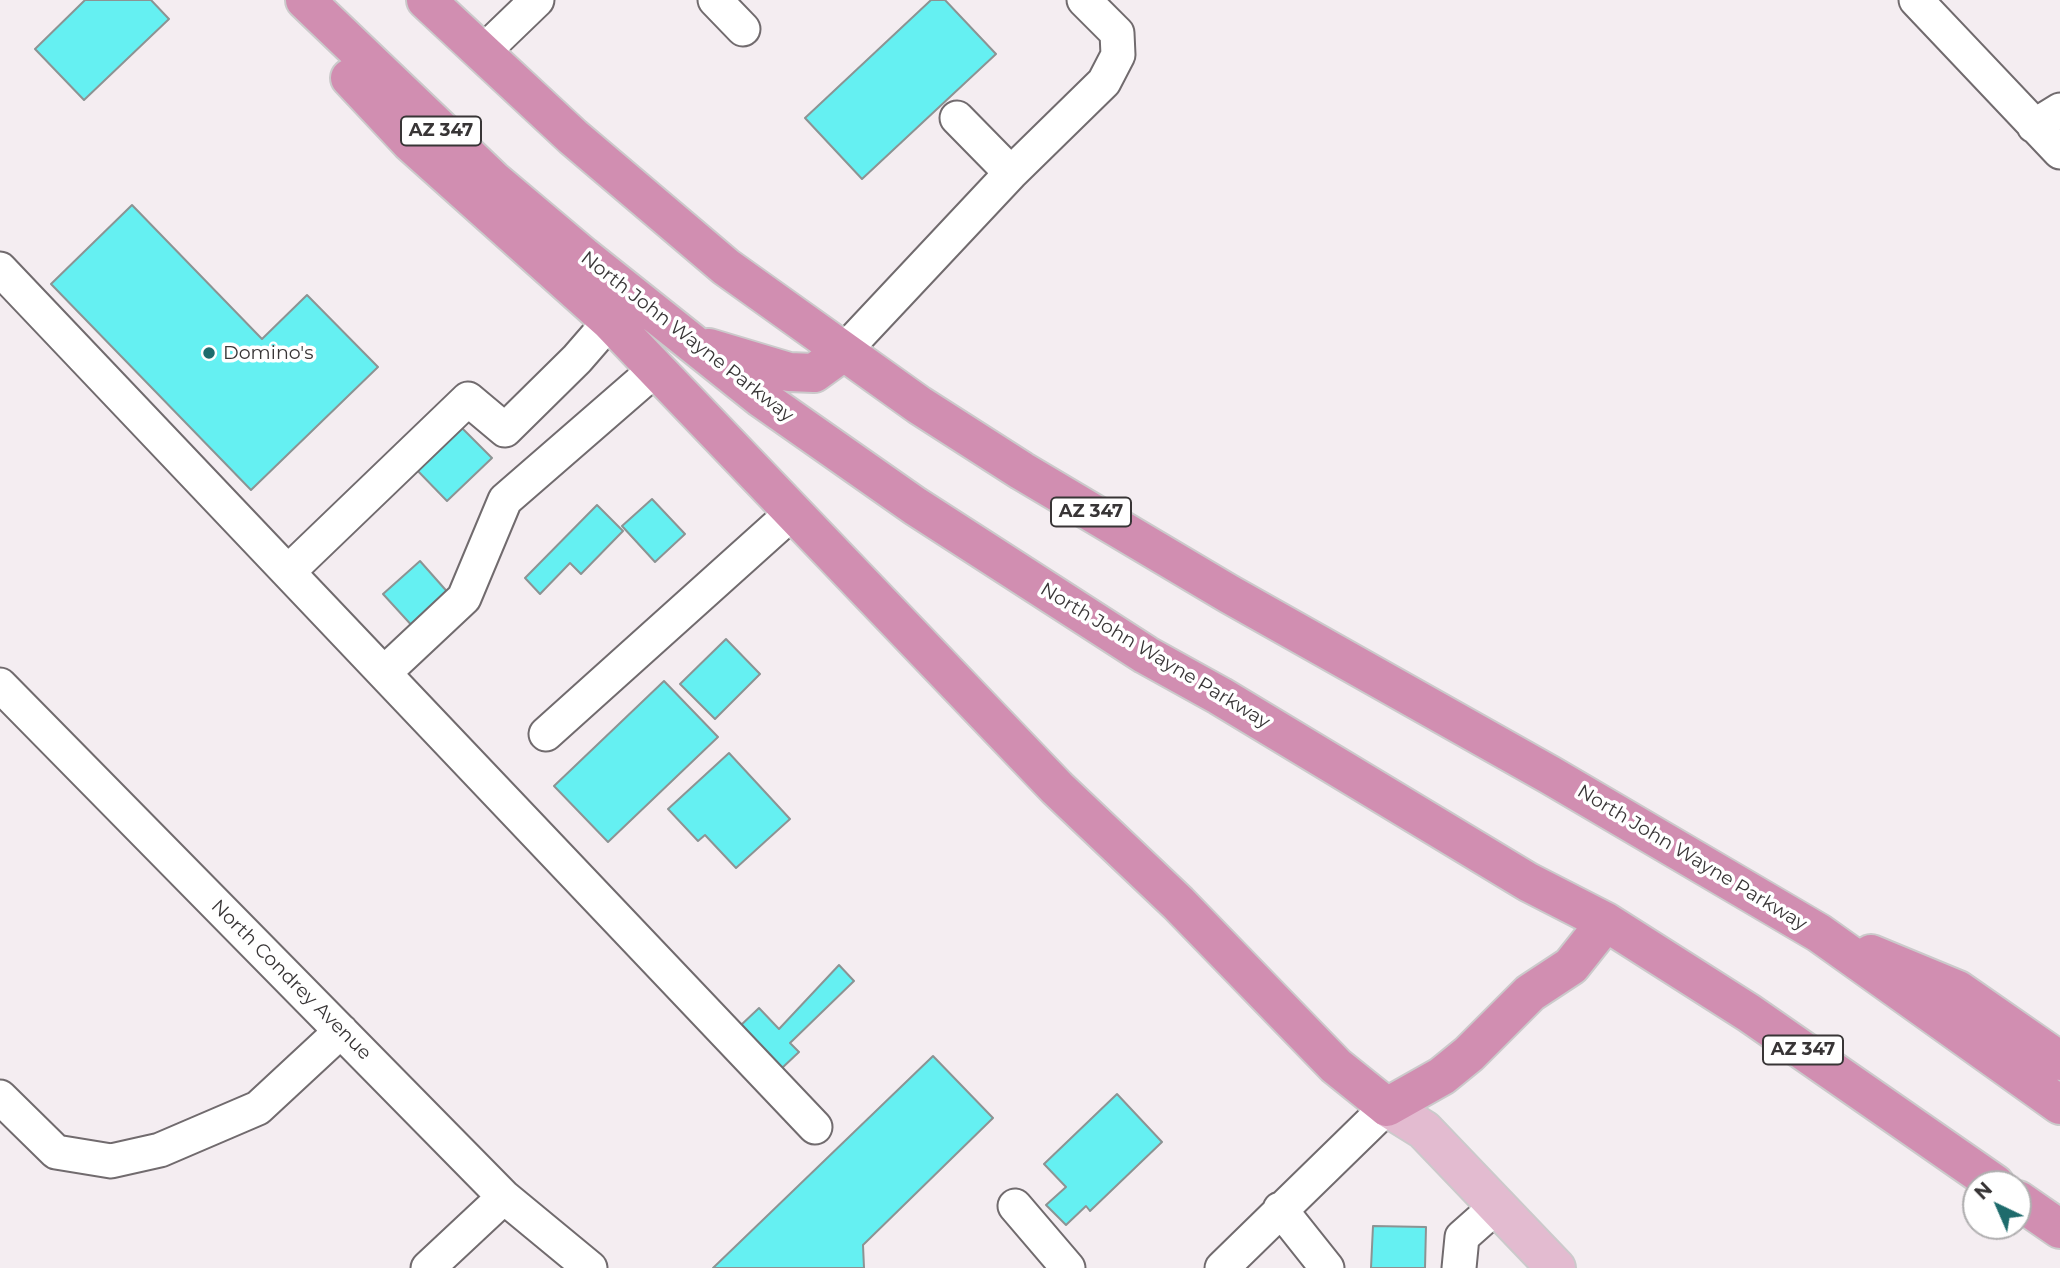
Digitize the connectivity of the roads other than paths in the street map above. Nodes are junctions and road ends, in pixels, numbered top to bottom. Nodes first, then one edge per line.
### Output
1 (294, 0) edge
2 (305, 0) edge
3 (426, 0) edge
4 (537, 0) edge
5 (715, 0) edge
6 (1084, 0) edge
7 (1916, 0) edge
8 (743, 29) dead end
9 (481, 54) junction
10 (957, 118) dead end
11 (2047, 118) edge
12 (2060, 152) edge
13 (1011, 173) junction
14 (0, 269) edge
15 (610, 321) junction
16 (687, 342) junction
17 (843, 352) junction
18 (657, 368) junction
19 (793, 512) junction
20 (288, 572) junction
21 (384, 673) junction
22 (0, 685) edge
23 (546, 734) dead end
24 (1606, 922) junction
25 (1819, 933) junction
26 (341, 1031) junction
27 (2060, 1061) edge
28 (0, 1097) edge
29 (2060, 1105) edge
30 (1387, 1107) junction
31 (815, 1127) dead end
32 (1976, 1170) edge
33 (504, 1197) junction
34 (1014, 1206) dead end
35 (1497, 1206) junction
36 (1280, 1209) junction
37 (2032, 1210) edge
38 (2060, 1229) edge
39 (428, 1268) edge
40 (590, 1268) edge
41 (1068, 1268) edge
42 (1222, 1268) edge
43 (1327, 1268) edge
44 (1459, 1268) edge
45 (1556, 1268) edge

1 - 15 highway
2 - 16 highway, North John Wayne Parkway / AZ 347
3 - 9 highway, North John Wayne Parkway / AZ 347
4 - 9 street
5 - 8 street
6 - 13 street
7 - 11 street
9 - 17 highway, North John Wayne Parkway / AZ 347
10 - 13 street
11 - 12 street
13 - 17 street
14 - 20 street
15 - 18 highway
15 - 20 street
16 - 17 highway
16 - 24 highway, North John Wayne Parkway / AZ 347
17 - 25 highway, North John Wayne Parkway / AZ 347
18 - 19 highway
18 - 21 street
19 - 23 street
19 - 30 highway
20 - 21 street
21 - 31 street
22 - 26 street, North Condrey Avenue
24 - 30 highway
24 - 32 highway, North John Wayne Parkway / AZ 347
25 - 27 highway
25 - 29 highway, North John Wayne Parkway / AZ 347
26 - 28 street
26 - 33 street, North Condrey Avenue
30 - 35 main road
30 - 36 street
33 - 39 street
33 - 40 street, North Condrey Avenue
34 - 41 street
35 - 44 street
35 - 45 main road
36 - 42 street
36 - 43 street
37 - 38 highway

